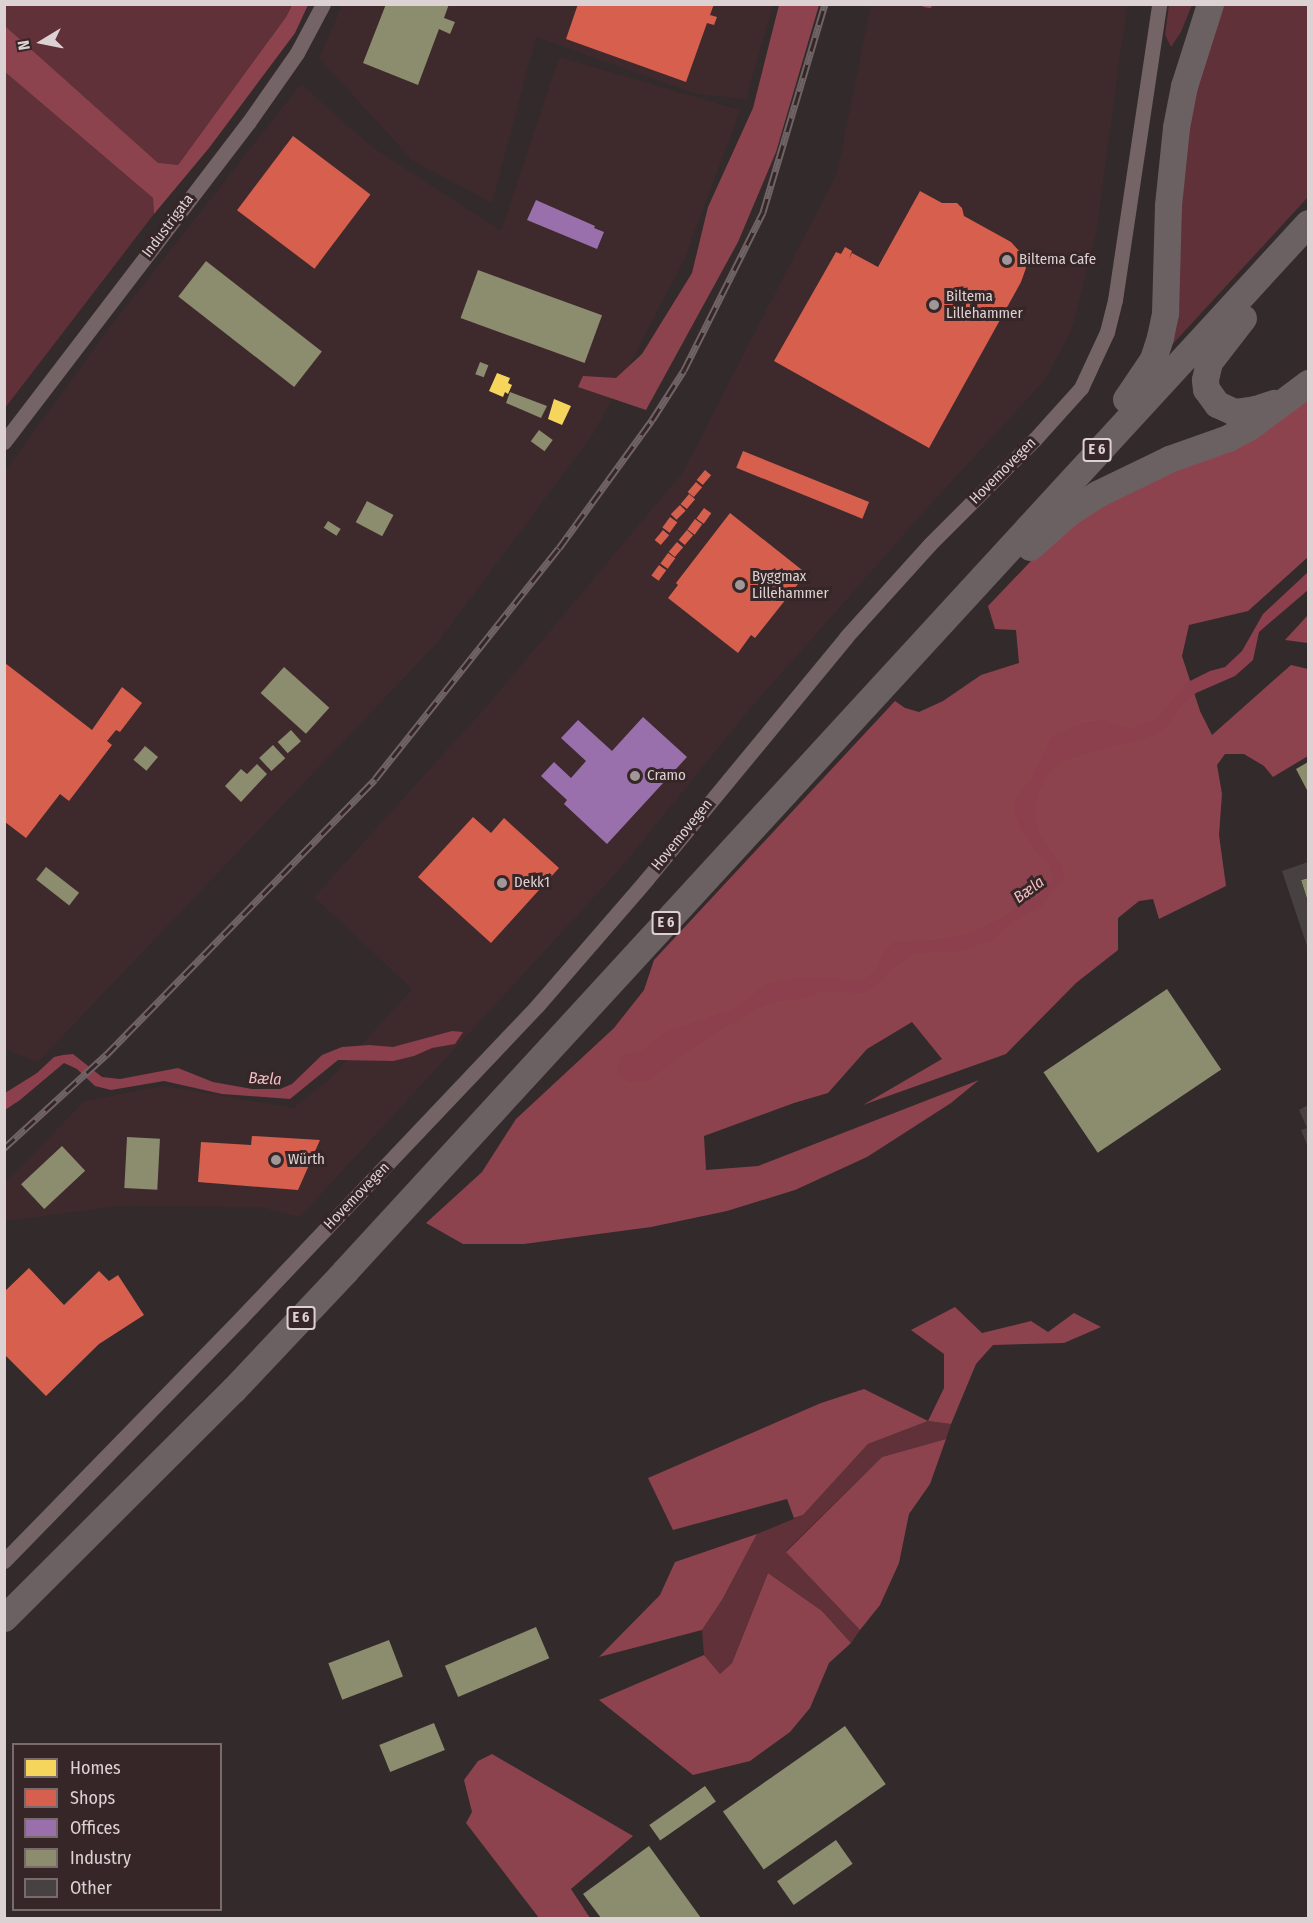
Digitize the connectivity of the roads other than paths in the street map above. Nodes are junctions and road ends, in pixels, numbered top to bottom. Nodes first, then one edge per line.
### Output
1 (323, 4) edge
2 (1159, 4) edge
3 (1210, 4) edge
4 (1308, 223) edge
5 (1308, 246) edge
6 (1308, 383) edge
7 (1286, 398) junction
8 (4, 442) edge
9 (889, 680) junction
10 (744, 837) junction
11 (4, 1561) edge
12 (4, 1618) edge

1 - 8 street, Industrigata
2 - 11 street, Hovemovegen
3 - 10 highway
4 - 9 highway, E 6
5 - 7 highway
6 - 7 highway
7 - 9 highway
9 - 10 highway, E 6
10 - 12 highway, E 6

